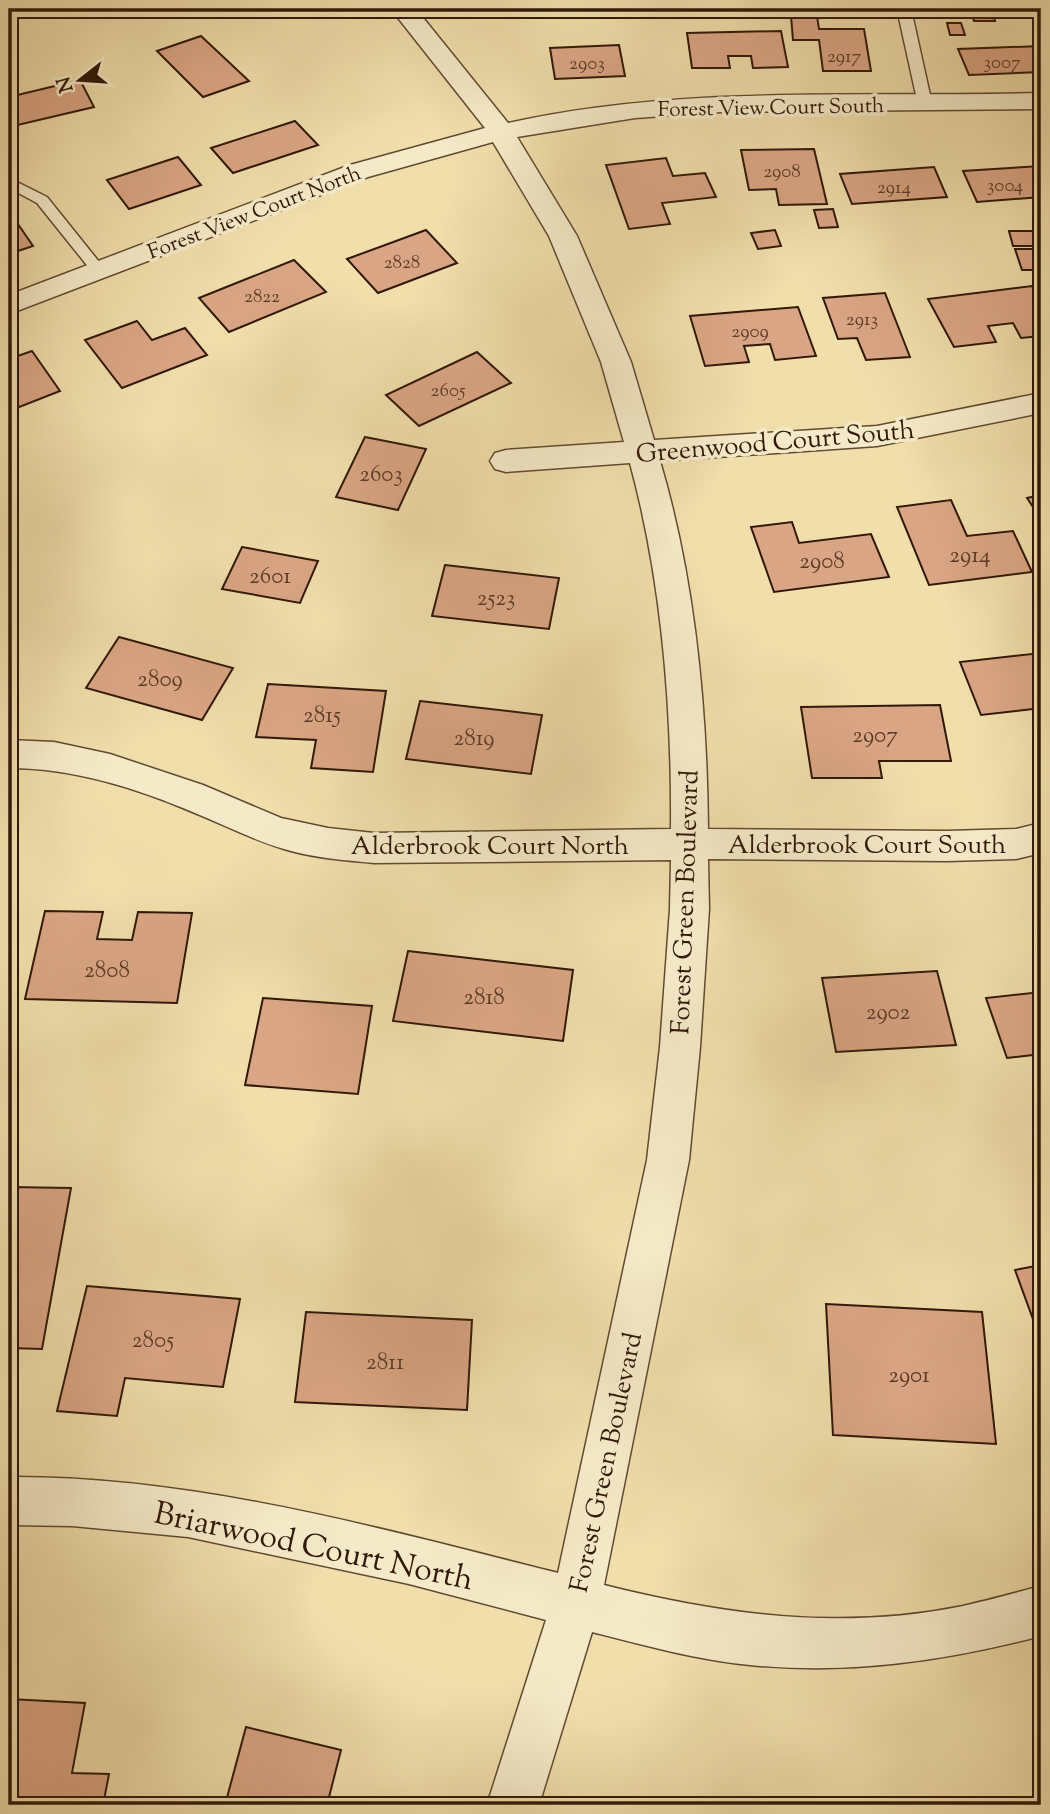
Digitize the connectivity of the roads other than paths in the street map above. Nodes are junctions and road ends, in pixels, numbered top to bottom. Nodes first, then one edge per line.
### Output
1 (403, 9) edge
2 (904, 9) edge
3 (1041, 101) edge
4 (925, 104) junction
5 (503, 131) junction
6 (9, 181) edge
7 (99, 271) junction
8 (9, 305) edge
9 (1041, 403) edge
10 (646, 453) junction
11 (506, 461) dead end
12 (9, 754) edge
13 (1041, 838) edge
14 (692, 844) junction
15 (9, 1501) edge
16 (575, 1604) junction
17 (1041, 1611) edge
18 (513, 1805) edge

1 - 5 street, Forest Green Boulevard
2 - 4 lane
3 - 4 street, Forest View Court South
4 - 5 street, Forest View Court South
5 - 7 street, Forest View Court North
5 - 10 street, Forest Green Boulevard
6 - 7 lane
7 - 8 street, Forest View Court North
9 - 10 street, Greenwood Court South
10 - 11 street, Greenwood Court South
10 - 14 street, Forest Green Boulevard
12 - 14 street, Alderbrook Court North
13 - 14 street, Alderbrook Court South
14 - 16 street, Forest Green Boulevard
15 - 16 street, Briarwood Court North
16 - 17 street, Briarwood Court North
16 - 18 street, Forest Green Boulevard

